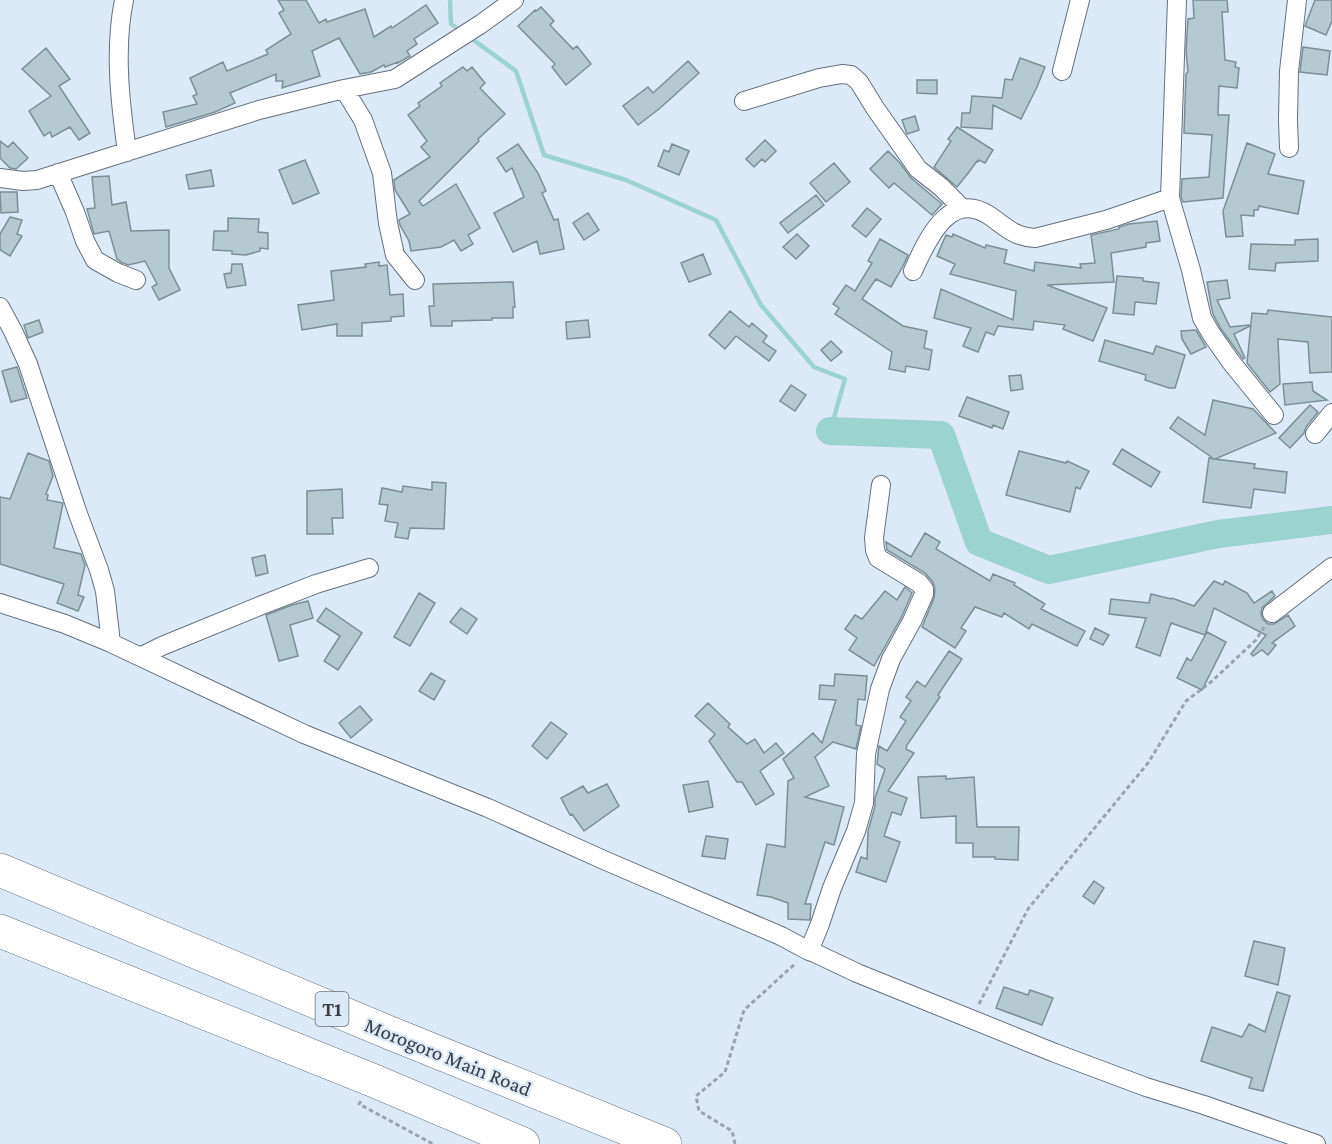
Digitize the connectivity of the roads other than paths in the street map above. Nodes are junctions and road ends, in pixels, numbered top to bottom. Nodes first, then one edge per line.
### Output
1 (124, 0) edge
2 (514, 0) edge
3 (1080, 0) edge
4 (1177, 0) edge
5 (1297, 0) edge
6 (1062, 70) dead end
7 (344, 89) junction
8 (744, 100) dead end
9 (1289, 148) dead end
10 (127, 152) junction
11 (58, 173) junction
12 (0, 178) edge
13 (1170, 198) junction
14 (962, 208) junction
15 (913, 271) dead end
16 (136, 280) dead end
17 (415, 280) dead end
18 (0, 307) edge
19 (1332, 413) edge
20 (1274, 415) dead end
21 (1315, 434) dead end
22 (881, 485) dead end
23 (1332, 567) edge
24 (369, 568) dead end
25 (0, 603) edge
26 (1272, 613) road end
27 (111, 643) junction
28 (142, 657) junction
29 (0, 870) edge
30 (0, 931) edge
31 (809, 951) junction
32 (523, 1144) edge
33 (665, 1144) edge
34 (1316, 1144) edge

1 - 10 street
2 - 7 street
3 - 6 street
4 - 13 street
5 - 9 street
7 - 10 street
7 - 17 street
8 - 14 street
10 - 11 street
11 - 12 street
11 - 16 street
13 - 14 street
13 - 20 street
14 - 15 street
18 - 27 street
19 - 21 street
22 - 31 street
23 - 26 street
24 - 28 street
25 - 27 street
27 - 28 street
28 - 31 street
29 - 33 highway, Morogoro Main Road / T1
30 - 32 highway, T1
31 - 34 street

